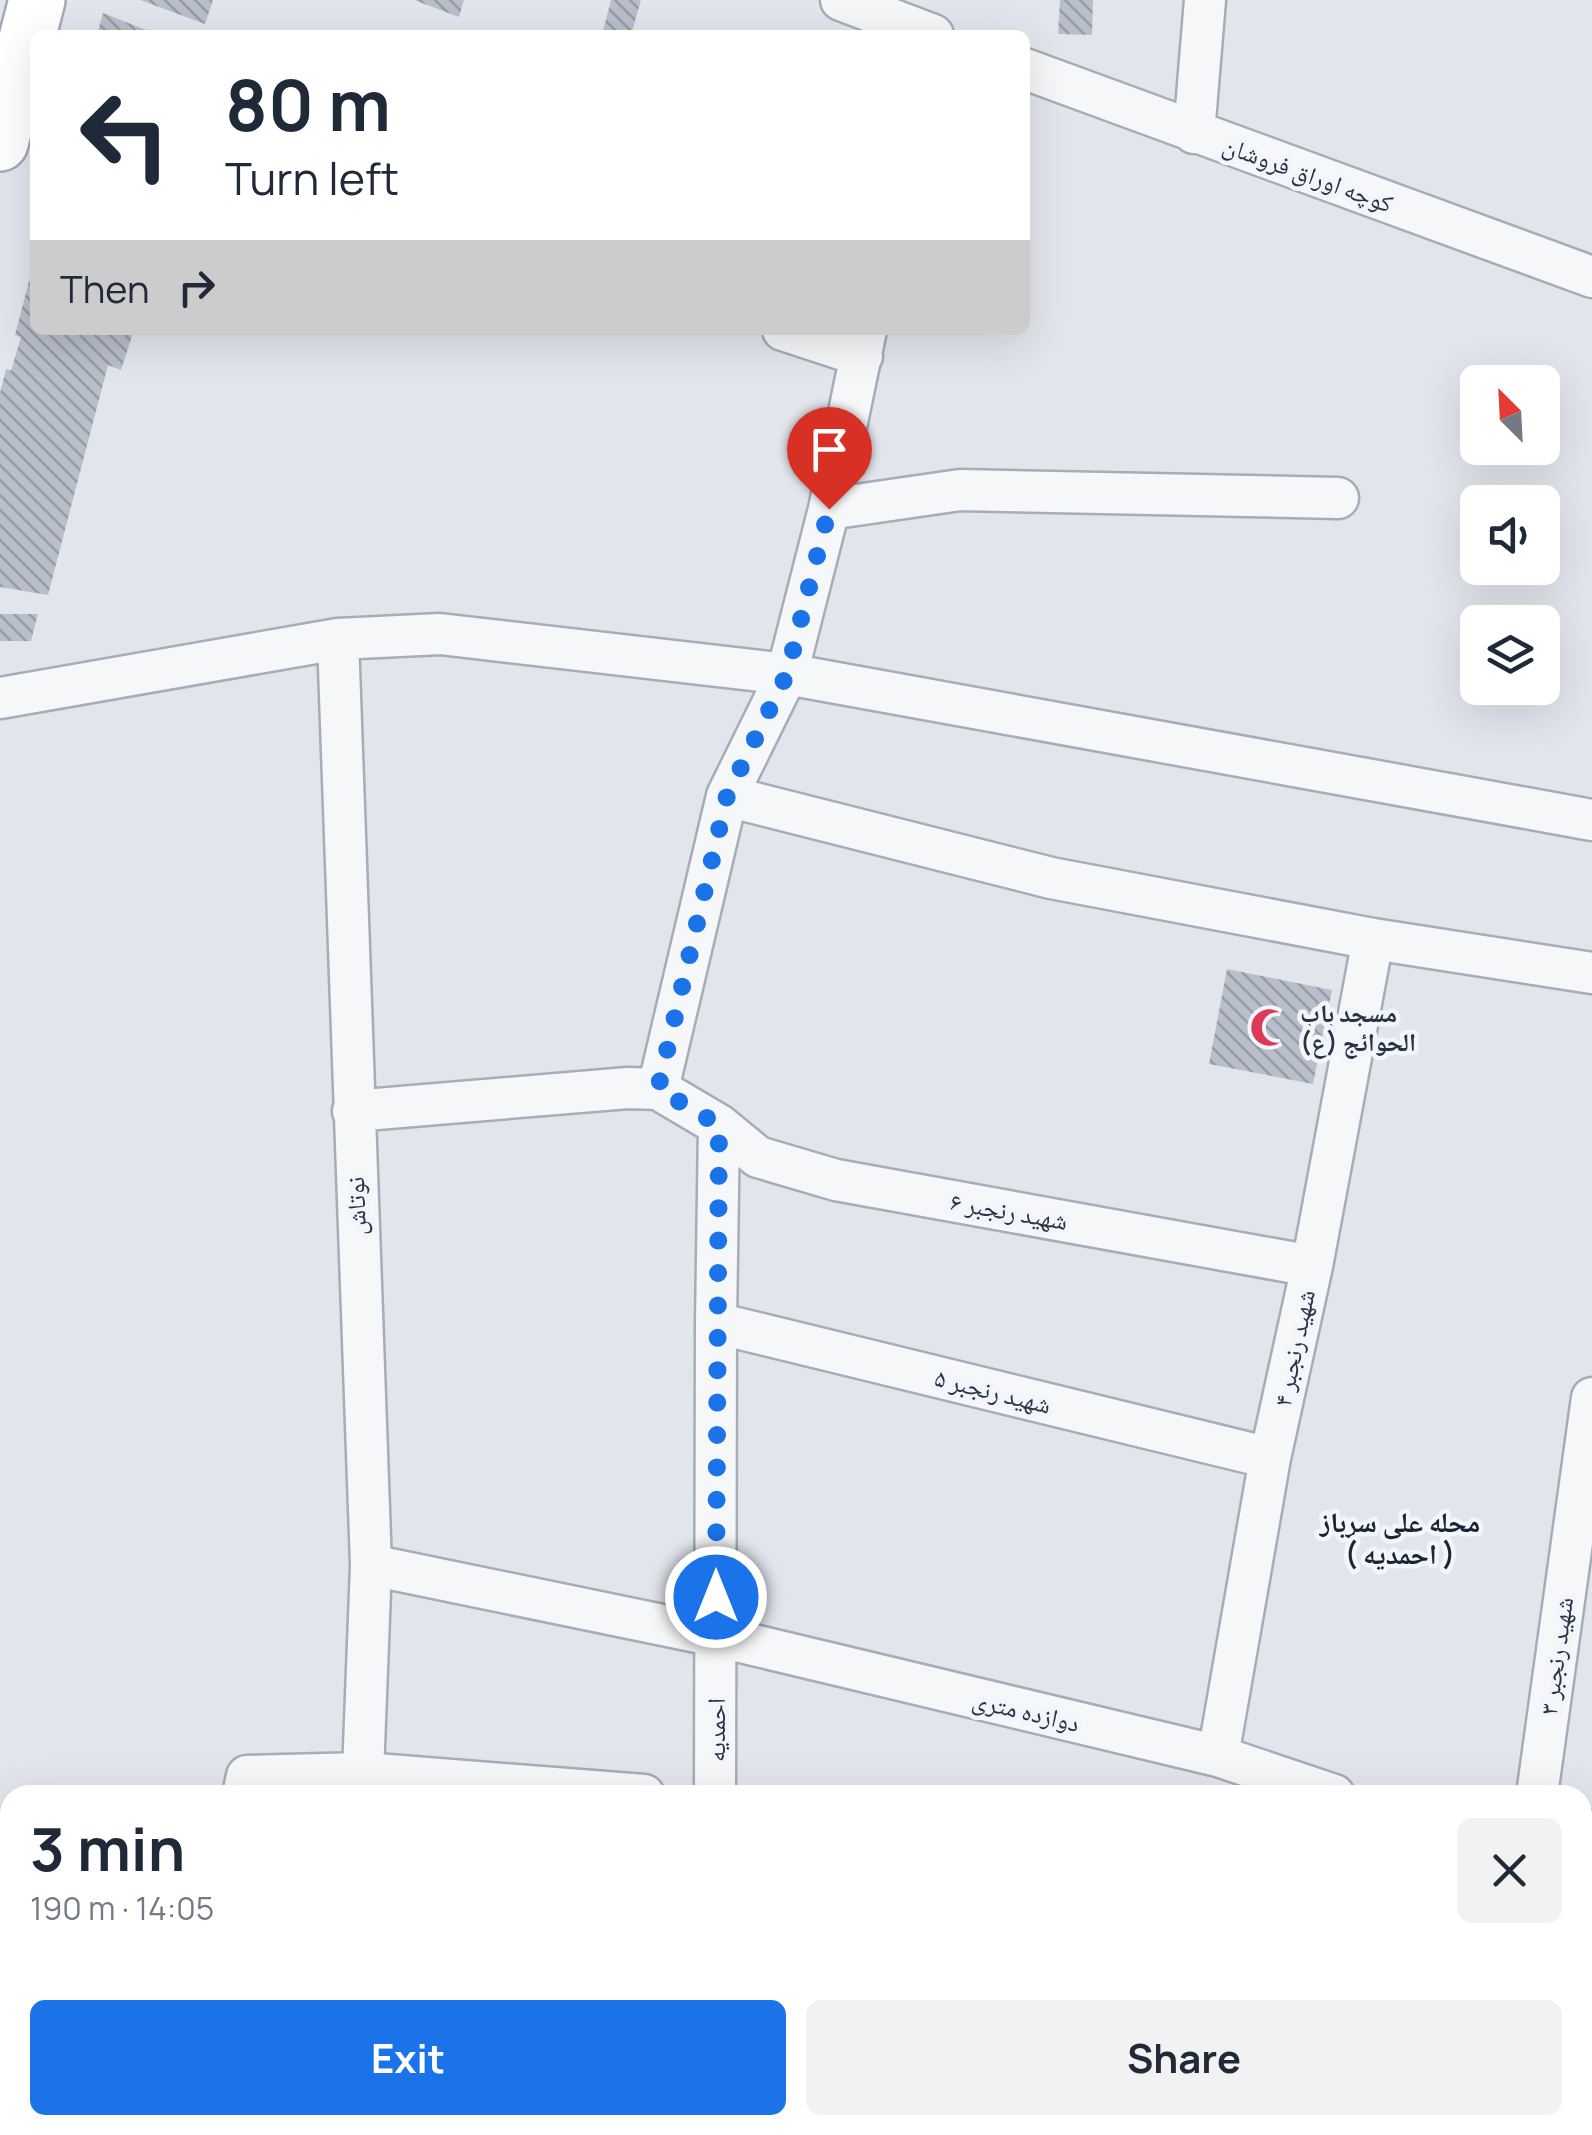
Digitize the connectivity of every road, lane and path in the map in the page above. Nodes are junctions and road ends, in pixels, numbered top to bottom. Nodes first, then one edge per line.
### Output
1 (37, 0) edge
2 (841, 0) edge
3 (1205, 0) edge
4 (914, 24) edge
5 (1030, 72) edge
6 (1194, 133) junction
7 (0, 142) edge
8 (1592, 277) edge
9 (814, 335) edge
10 (864, 343) edge
11 (1338, 498) dead end
12 (829, 509) junction
13 (338, 640) junction
14 (787, 674) junction
15 (0, 698) edge
16 (727, 796) junction
17 (1592, 820) edge
18 (1374, 939) junction
19 (1592, 973) edge
20 (658, 1089) junction
21 (352, 1111) junction
22 (719, 1125) junction
23 (1312, 1266) junction
24 (716, 1323) junction
25 (1592, 1398) edge
26 (1270, 1458) junction
27 (371, 1565) junction
28 (716, 1636) junction
29 (1218, 1756) junction
30 (362, 1773) junction
31 (245, 1785) edge
32 (516, 1785) edge
33 (716, 1785) edge
34 (1304, 1785) edge
35 (1537, 1785) edge

1 - 7 main road
2 - 4 street
3 - 6 street
5 - 6 street, کوچه اوراق فروشان
6 - 8 street, کوچه اوراق فروشان
9 - 10 street
10 - 12 street
11 - 12 street
12 - 14 street
13 - 14 street
13 - 15 street
13 - 21 street, نوتاش
14 - 16 street
14 - 17 street
16 - 18 street
16 - 20 street
18 - 19 street
18 - 23 street, شهید رنجبر ۴
20 - 21 street
20 - 22 street, شهید رنجبر ۶
21 - 27 street, نوتاش
22 - 23 street, شهید رنجبر ۶
22 - 24 street, احمدیه
23 - 26 street, شهید رنجبر ۴
24 - 26 street, شهید رنجبر ۵
24 - 28 street, احمدیه
25 - 35 street, شهید رنجبر ۳
26 - 29 street, شهید رنجبر ۴
27 - 28 street, دوازده متری
27 - 30 street, نوتاش
28 - 29 street, دوازده متری
28 - 33 street, احمدیه
29 - 34 street, دوازده متری
30 - 31 street
30 - 32 street

